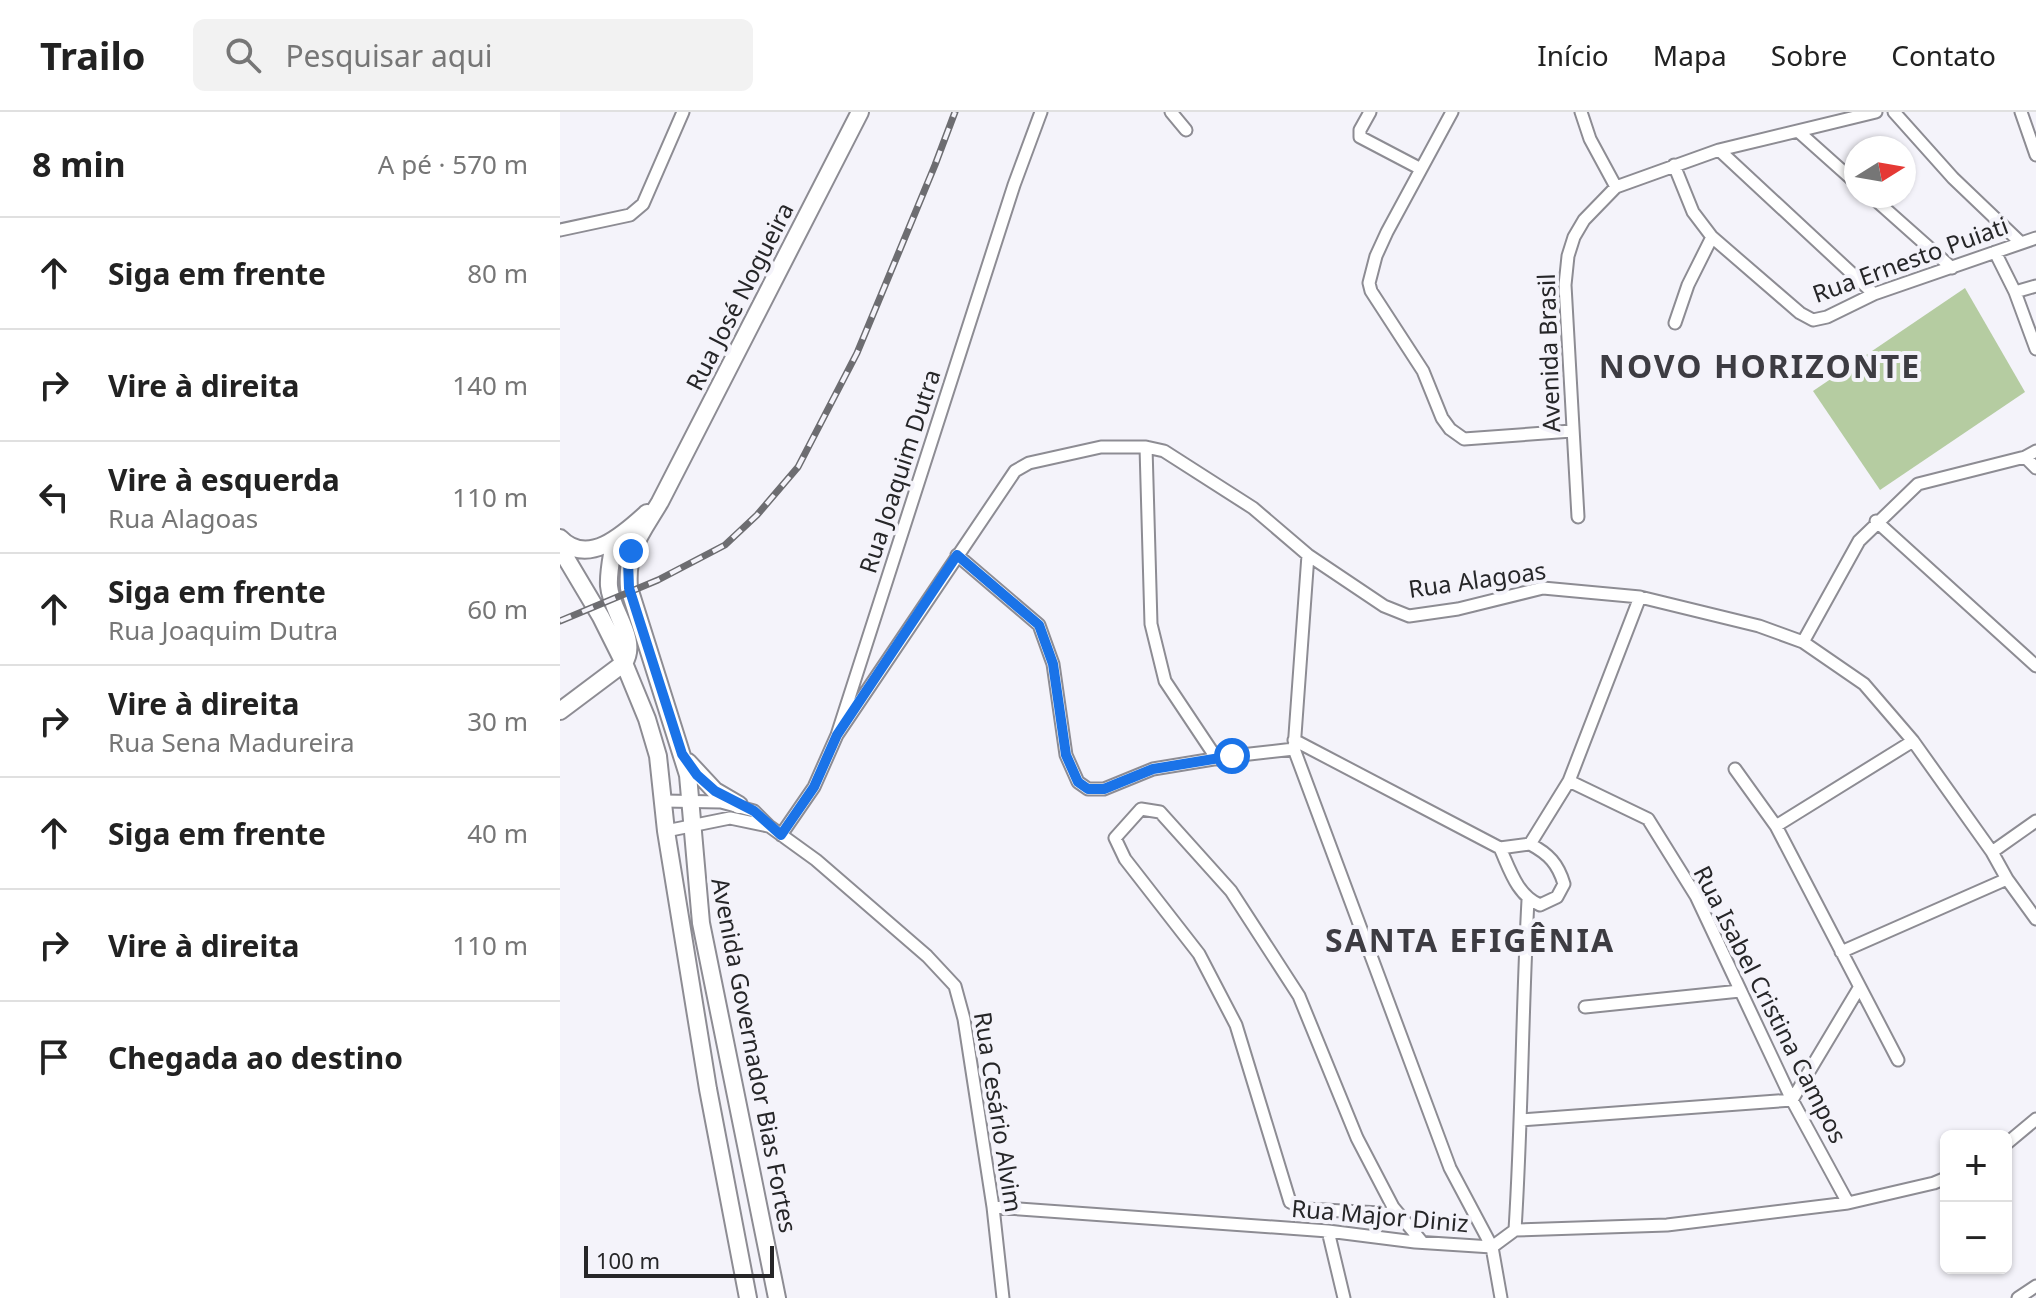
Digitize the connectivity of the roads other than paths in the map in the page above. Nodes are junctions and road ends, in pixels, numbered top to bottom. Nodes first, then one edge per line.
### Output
1 (683, 112) edge
2 (860, 112) edge
3 (1041, 112) edge
4 (1171, 112) edge
5 (1370, 112) edge
6 (1452, 112) edge
7 (1581, 112) edge
8 (1876, 112) edge
9 (1894, 112) edge
10 (2021, 112) edge
11 (1186, 130) dead end
12 (1800, 133) junction
13 (1719, 150) junction
14 (2036, 155) edge
15 (1674, 165) junction
16 (1421, 169) junction
17 (1844, 172) edge
18 (1616, 187) junction
19 (1884, 208) edge
20 (560, 230) edge
21 (1712, 237) junction
22 (2036, 238) edge
23 (2021, 243) junction
24 (1995, 252) junction
25 (1952, 268) junction
26 (2036, 286) edge
27 (2015, 292) junction
28 (1874, 294) junction
29 (1675, 323) dead end
30 (2036, 349) edge
31 (1572, 431) junction
32 (1146, 447) junction
33 (2030, 454) edge
34 (2036, 468) edge
35 (660, 502) junction
36 (1578, 517) dead end
37 (1876, 521) junction
38 (560, 538) edge
39 (614, 542) junction
40 (560, 548) edge
41 (957, 555) junction
42 (1308, 555) junction
43 (1640, 597) junction
44 (1803, 642) junction
45 (624, 663) junction
46 (2036, 666) edge
47 (560, 711) edge
48 (837, 735) junction
49 (1913, 741) junction
50 (1294, 745) junction
51 (682, 754) junction
52 (1217, 759) junction
53 (1735, 769) dead end
54 (1569, 781) junction
55 (663, 801) junction
56 (691, 801) junction
57 (739, 805) junction
58 (2036, 821) edge
59 (693, 825) junction
60 (769, 826) junction
61 (1776, 826) junction
62 (666, 831) junction
63 (781, 835) junction
64 (1530, 844) junction
65 (1500, 848) junction
66 (1992, 852) junction
67 (2007, 879) junction
68 (1528, 900) junction
69 (2036, 919) edge
70 (1841, 952) junction
71 (1859, 988) junction
72 (1740, 991) junction
73 (1585, 1007) dead end
74 (1898, 1060) dead end
75 (1792, 1100) junction
76 (2036, 1119) edge
77 (1522, 1120) junction
78 (2012, 1139) edge
79 (1940, 1180) edge
80 (1848, 1203) junction
81 (993, 1207) junction
82 (1399, 1214) junction
83 (1515, 1230) junction
84 (1328, 1231) junction
85 (1422, 1242) junction
86 (1492, 1247) junction
87 (2036, 1286) edge
88 (748, 1298) edge
89 (777, 1298) edge
90 (1003, 1298) edge
91 (1344, 1298) edge
92 (1501, 1298) edge
93 (2018, 1298) edge

1 - 20 street
2 - 35 main road, Rua José Nogueira
3 - 48 street, Rua Joaquim Dutra
4 - 11 street
5 - 16 street
6 - 16 street
7 - 18 street
8 - 12 street, Avenida Brasil
9 - 23 street
10 - 14 street
12 - 13 street, Avenida Brasil
12 - 17 street
13 - 15 street, Avenida Brasil
13 - 28 street
15 - 18 street, Avenida Brasil
15 - 21 street
16 - 31 street
18 - 31 street, Avenida Brasil
19 - 25 street
21 - 28 street, Rua Ernesto Puiati
21 - 29 street
22 - 23 street, Rua Ernesto Puiati
23 - 24 street, Rua Ernesto Puiati
24 - 25 street, Rua Ernesto Puiati
24 - 27 street
25 - 28 street, Rua Ernesto Puiati
26 - 27 street
27 - 30 street
31 - 36 street, Avenida Brasil
32 - 41 street, Rua Alagoas
32 - 42 street, Rua Alagoas
32 - 52 street
33 - 34 street
33 - 37 street
35 - 39 main road
35 - 51 main road, Avenida Governador Bias Fortes
37 - 44 street
37 - 46 street
38 - 39 main road
39 - 45 main road
40 - 45 main road, Avenida Governador Bias Fortes
41 - 48 street, Rua Alagoas
41 - 52 street
42 - 43 street, Rua Alagoas
42 - 50 street
43 - 44 street, Rua Alagoas
43 - 54 street
44 - 49 street, Rua Alagoas
45 - 47 main road
45 - 55 main road, Avenida Governador Bias Fortes
48 - 63 street, Rua Joaquim Dutra
49 - 61 street
49 - 66 street, Rua Alagoas
50 - 52 street
50 - 65 street
50 - 86 street
51 - 56 main road, Avenida Governador Bias Fortes
51 - 57 main road
53 - 61 street
54 - 64 street
54 - 72 street, Rua Isabel Cristina Campos
55 - 56 street
55 - 62 main road, Avenida Governador Bias Fortes
56 - 57 street
56 - 59 main road, Avenida Governador Bias Fortes
57 - 60 street, Rua Cesário Alvim
58 - 66 street
59 - 60 street
59 - 62 street
59 - 89 main road, Avenida Governador Bias Fortes
60 - 63 street, Rua Cesário Alvim
61 - 70 street
62 - 88 main road, Avenida Governador Bias Fortes
63 - 81 street, Rua Cesário Alvim
64 - 65 street
64 - 68 street
65 - 68 street
66 - 67 street, Rua Alagoas
67 - 69 street, Rua Alagoas
67 - 70 street
68 - 77 street
70 - 71 street
71 - 74 street
71 - 75 street
72 - 73 street
72 - 75 street, Rua Isabel Cristina Campos
75 - 77 street
75 - 80 street, Rua Isabel Cristina Campos
76 - 78 street
77 - 83 street
79 - 80 street
80 - 83 street
81 - 84 street, Rua Major Diniz
81 - 90 street, Rua Cesário Alvim
82 - 82 street
82 - 85 street
83 - 86 street, Rua Major Diniz
84 - 85 street, Rua Major Diniz
84 - 91 street
85 - 86 street, Rua Major Diniz
86 - 92 street
87 - 93 street

